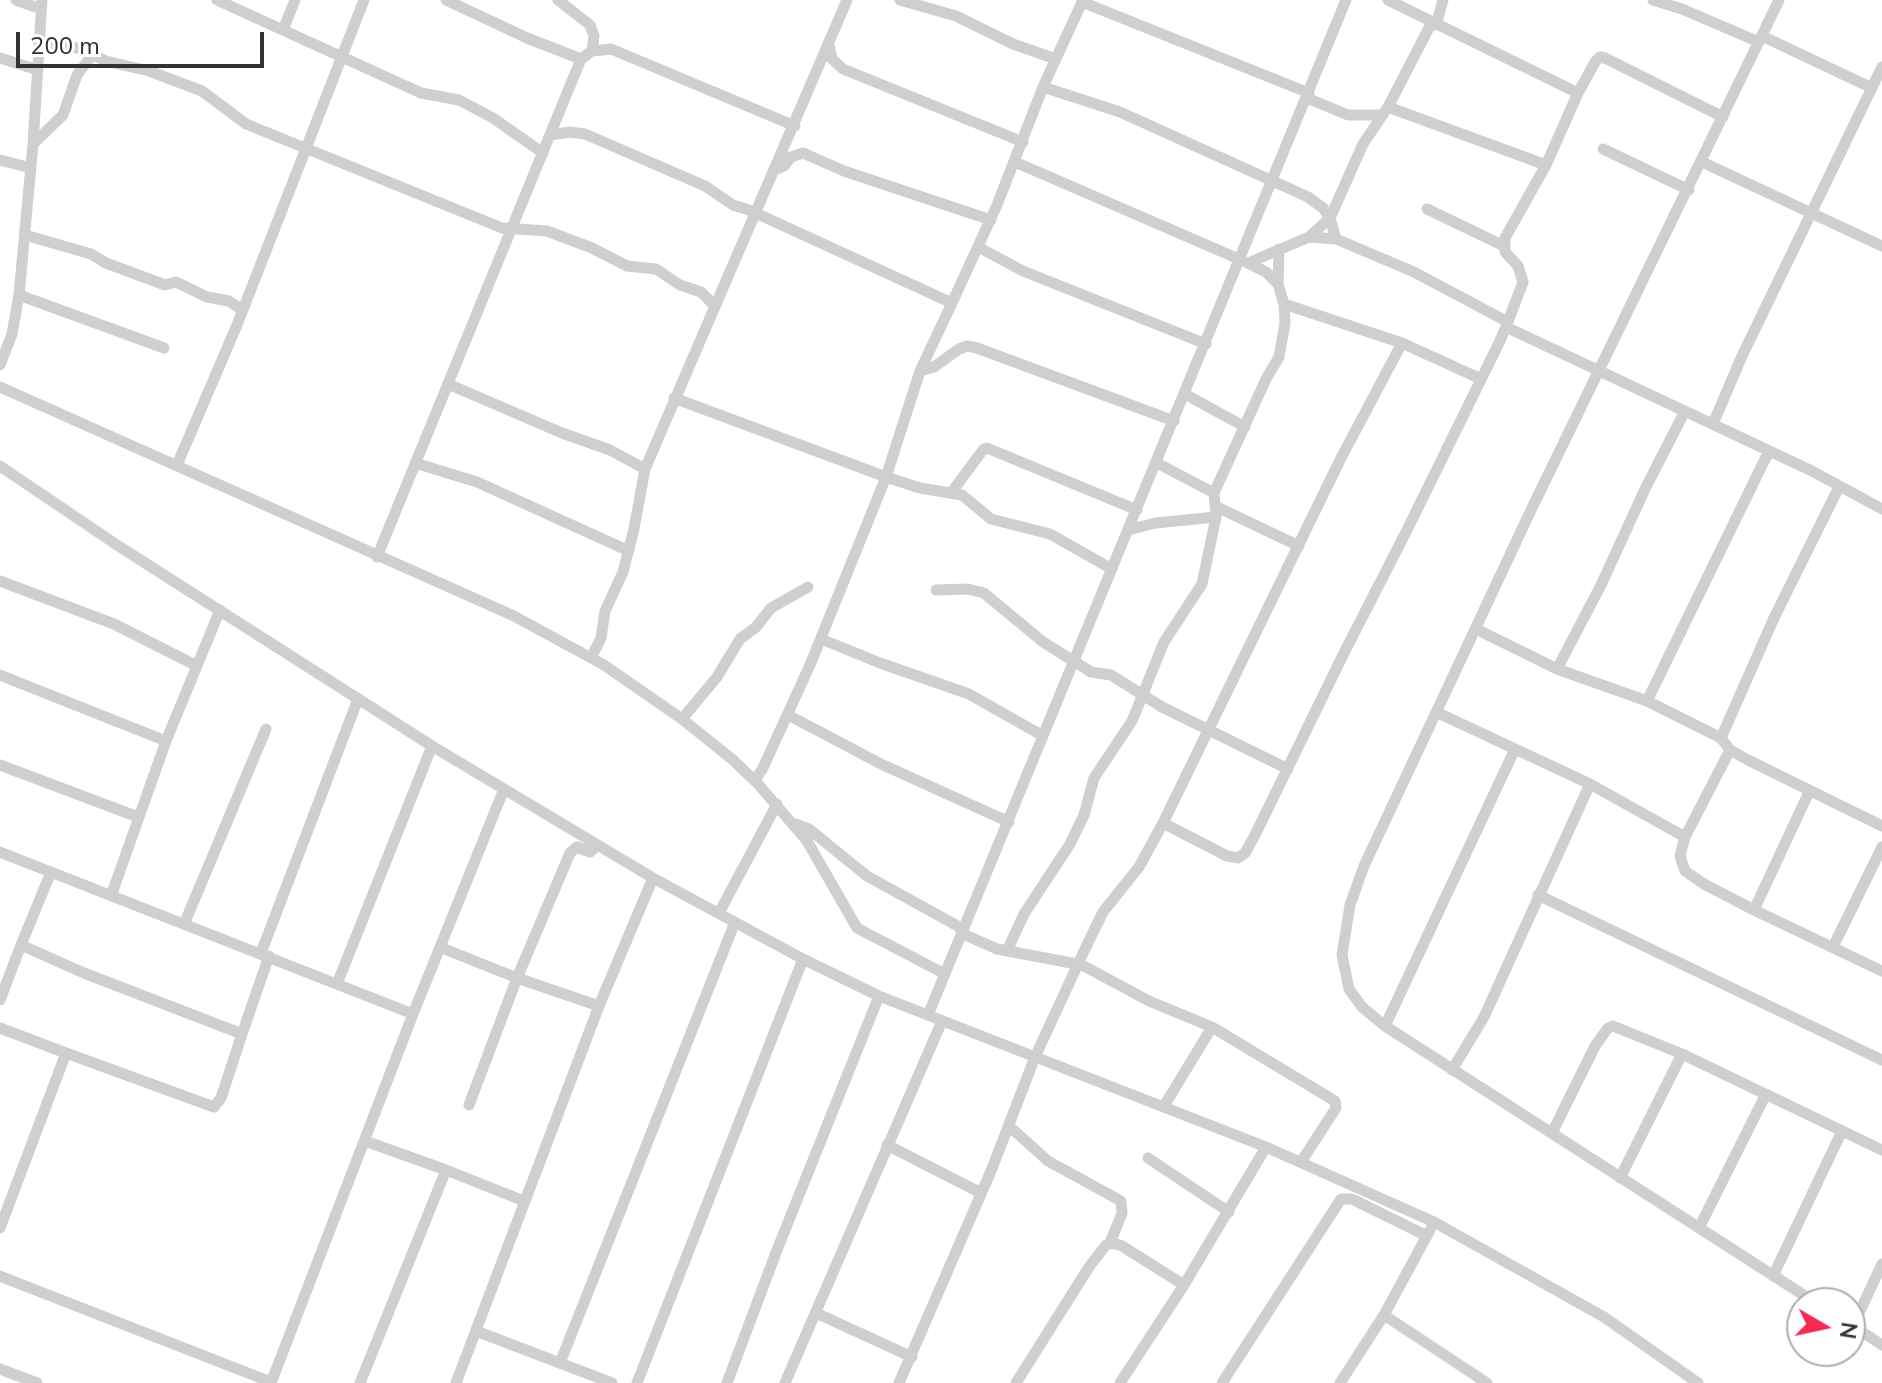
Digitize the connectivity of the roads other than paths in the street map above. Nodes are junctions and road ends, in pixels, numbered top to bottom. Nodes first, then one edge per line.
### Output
1 (16, 0) edge
2 (217, 0) edge
3 (295, 0) edge
4 (364, 0) edge
5 (446, 0) edge
6 (558, 0) edge
7 (847, 0) edge
8 (900, 0) edge
9 (1346, 0) edge
10 (1388, 0) edge
11 (1443, 0) edge
12 (1653, 0) edge
13 (1779, 0) edge
14 (1082, 1) edge
15 (42, 5) edge
16 (1434, 23) junction
17 (283, 30) junction
18 (1761, 39) junction
19 (39, 44) junction
20 (829, 44) junction
21 (592, 51) junction
22 (93, 54) junction
23 (0, 58) edge
24 (341, 58) junction
25 (581, 59) junction
26 (1056, 59) junction
27 (1882, 67) edge
28 (38, 70) junction
29 (1043, 87) junction
30 (1872, 88) junction
31 (1578, 93) junction
32 (1308, 96) junction
33 (1385, 111) junction
34 (1723, 117) junction
35 (795, 126) junction
36 (550, 135) junction
37 (1023, 142) junction
38 (33, 144) junction
39 (307, 148) junction
40 (1603, 149) dead end
41 (543, 153) junction
42 (0, 160) edge
43 (1015, 162) junction
44 (1702, 162) junction
45 (1546, 165) junction
46 (31, 168) junction
47 (776, 169) junction
48 (1272, 182) junction
49 (1689, 190) junction
50 (1427, 209) dead end
51 (1812, 214) junction
52 (756, 215) junction
53 (1330, 218) junction
54 (991, 220) junction
55 (511, 230) junction
56 (25, 235) junction
57 (1309, 237) junction
58 (1336, 239) junction
59 (1504, 246) junction
60 (1882, 246) edge
61 (978, 247) junction
62 (1279, 249) junction
63 (1244, 261) junction
64 (1278, 284) junction
65 (19, 295) junction
66 (952, 303) junction
67 (1284, 304) junction
68 (715, 306) junction
69 (242, 310) junction
70 (1507, 325) junction
71 (1402, 343) junction
72 (1206, 344) junction
73 (164, 348) dead end
74 (0, 365) edge
75 (920, 371) junction
76 (1600, 371) junction
77 (1481, 379) junction
78 (448, 384) junction
79 (0, 387) edge
80 (1185, 394) junction
81 (674, 398) junction
82 (1685, 411) junction
83 (1174, 421) junction
84 (1713, 424) junction
85 (1245, 427) junction
86 (1769, 451) junction
87 (415, 463) junction
88 (1157, 463) junction
89 (177, 465) junction
90 (0, 466) edge
91 (645, 469) junction
92 (886, 477) junction
93 (1839, 487) junction
94 (951, 493) junction
95 (1214, 493) junction
96 (1882, 509) edge
97 (1137, 510) junction
98 (1216, 512) junction
99 (1128, 530) junction
100 (1299, 546) junction
101 (629, 551) junction
102 (377, 557) junction
103 (1112, 569) junction
104 (0, 581) edge
105 (808, 587) dead end
106 (936, 590) dead end
107 (220, 610) junction
108 (1476, 629) junction
109 (821, 639) junction
110 (591, 658) junction
111 (1074, 660) junction
112 (197, 666) junction
113 (1557, 669) junction
114 (0, 675) edge
115 (1143, 696) junction
116 (358, 699) junction
117 (1647, 701) junction
118 (1436, 712) junction
119 (788, 715) junction
120 (682, 719) junction
121 (266, 729) dead end
122 (1209, 730) junction
123 (1043, 736) junction
124 (1721, 738) junction
125 (166, 741) junction
126 (432, 746) junction
127 (1515, 749) junction
128 (1730, 750) junction
129 (0, 765) edge
130 (1288, 769) junction
131 (754, 780) junction
132 (1590, 784) junction
133 (504, 789) junction
134 (1809, 792) junction
135 (777, 804) junction
136 (138, 817) junction
137 (1009, 822) junction
138 (1163, 823) junction
139 (794, 824) junction
140 (1882, 826) edge
141 (1685, 837) junction
142 (597, 845) junction
143 (1882, 847) edge
144 (0, 852) edge
145 (51, 872) junction
146 (653, 878) junction
147 (1538, 895) junction
148 (111, 896) junction
149 (1754, 910) junction
150 (719, 913) junction
151 (185, 922) junction
152 (735, 922) junction
153 (962, 931) junction
154 (21, 945) junction
155 (1833, 947) junction
156 (442, 948) junction
157 (1007, 951) junction
158 (265, 955) junction
159 (803, 959) junction
160 (1078, 964) junction
161 (1882, 971) edge
162 (945, 974) junction
163 (517, 978) junction
164 (337, 984) junction
165 (879, 996) junction
166 (0, 1000) edge
167 (599, 1006) junction
168 (413, 1014) junction
169 (928, 1015) junction
170 (942, 1021) junction
171 (1385, 1026) junction
172 (1212, 1027) junction
173 (0, 1028) edge
174 (242, 1034) junction
175 (66, 1053) junction
176 (1682, 1054) junction
177 (1035, 1057) junction
178 (1882, 1060) edge
179 (1452, 1070) junction
180 (1766, 1094) junction
181 (469, 1105) dead end
182 (1164, 1106) junction
183 (1009, 1126) junction
184 (1842, 1131) junction
185 (1552, 1133) junction
186 (365, 1141) junction
187 (887, 1145) junction
188 (1266, 1147) junction
189 (1882, 1150) edge
190 (1148, 1158) dead end
191 (1301, 1162) junction
192 (446, 1170) junction
193 (1620, 1178) junction
194 (981, 1193) junction
195 (524, 1201) junction
196 (1229, 1212) junction
197 (1434, 1222) junction
198 (0, 1228) edge
199 (1699, 1228) junction
200 (1427, 1236) junction
201 (1110, 1243) junction
202 (1882, 1264) edge
203 (0, 1276) edge
204 (1773, 1276) junction
205 (1184, 1285) junction
206 (1791, 1287) edge
207 (1866, 1297) edge
208 (816, 1313) junction
209 (1384, 1315) junction
210 (476, 1331) junction
211 (912, 1357) junction
212 (560, 1363) junction
213 (0, 1369) edge
214 (37, 1383) edge
215 (271, 1383) edge
216 (360, 1383) edge
217 (456, 1383) edge
218 (612, 1383) edge
219 (637, 1383) edge
220 (727, 1383) edge
221 (785, 1383) edge
222 (899, 1383) edge
223 (1016, 1383) edge
224 (1120, 1383) edge
225 (1222, 1383) edge
226 (1340, 1383) edge
227 (1486, 1383) edge
228 (1698, 1383) edge

1 - 15 street
2 - 17 street
3 - 17 street
4 - 24 street
5 - 25 street
6 - 21 street
7 - 20 street
8 - 26 street
9 - 32 street
10 - 16 street
11 - 16 street
12 - 18 street
13 - 18 street
14 - 26 street
14 - 32 street
15 - 19 street
16 - 31 street
16 - 33 street
17 - 24 street
18 - 30 street
18 - 34 street
19 - 22 street
19 - 28 street
20 - 35 street
20 - 37 street
21 - 25 street
21 - 35 street
22 - 38 street
22 - 39 street
23 - 28 street
24 - 39 street
24 - 41 street
25 - 36 street
26 - 29 street
27 - 30 street
28 - 38 street
29 - 37 street
29 - 48 street
30 - 51 street
31 - 34 street
31 - 45 street
32 - 33 street
32 - 48 street
33 - 45 street
33 - 53 street
34 - 44 street
35 - 47 street
36 - 41 street
36 - 52 street
37 - 43 street
38 - 46 street
39 - 55 street
39 - 69 street
40 - 49 street
41 - 55 street
42 - 46 street
43 - 54 street
43 - 63 street
44 - 49 street
44 - 51 street
45 - 59 street
46 - 56 street
47 - 52 street
47 - 54 street
48 - 53 street
48 - 63 street
49 - 76 street
50 - 59 street
51 - 60 street
51 - 84 street
52 - 66 street
52 - 68 street
53 - 57 street
53 - 58 street
54 - 61 street
55 - 68 street
55 - 78 street
56 - 65 street
56 - 69 street
57 - 58 street
57 - 62 street
58 - 70 street
59 - 70 street
61 - 66 street
61 - 72 street
62 - 63 street
62 - 64 street
63 - 64 street
63 - 72 street
64 - 67 street
65 - 73 street
65 - 74 street
66 - 75 street
67 - 71 street
67 - 85 street
68 - 81 street
69 - 89 street
70 - 76 street
70 - 77 street
71 - 77 street
71 - 100 street
72 - 80 street
75 - 83 street
75 - 92 street
76 - 82 street
76 - 108 street
77 - 130 street
78 - 87 street
78 - 91 street
79 - 89 street
80 - 83 street
80 - 85 street
81 - 91 street
81 - 92 street
82 - 84 street
82 - 113 street
83 - 88 street
84 - 86 street
85 - 95 street
86 - 93 street
86 - 117 street
87 - 101 street
87 - 102 street
88 - 95 street
88 - 97 street
89 - 102 street
90 - 107 street
91 - 101 street
92 - 94 street
92 - 109 street
93 - 96 street
93 - 124 street
94 - 97 street
94 - 103 street
95 - 98 street
97 - 99 street
98 - 99 street
98 - 100 street
98 - 115 street
99 - 103 street
100 - 122 street
101 - 110 street
102 - 110 street
103 - 111 street
104 - 112 street
105 - 120 street
106 - 111 street
107 - 112 street
107 - 116 street
108 - 113 street
108 - 118 street
109 - 119 street
109 - 123 street
110 - 120 street
111 - 115 street
111 - 123 street
112 - 125 street
113 - 117 street
114 - 125 street
115 - 122 street
115 - 157 street
116 - 126 street
116 - 158 street
117 - 124 street
118 - 127 street
118 - 171 street
119 - 131 street
119 - 137 street
120 - 131 street
121 - 151 street
122 - 130 street
122 - 138 street
123 - 137 street
124 - 128 street
125 - 136 street
126 - 133 street
126 - 164 street
127 - 132 street
127 - 171 street
128 - 134 street
128 - 141 street
129 - 136 street
130 - 138 street
131 - 135 street
132 - 141 street
132 - 147 street
133 - 142 street
133 - 156 street
134 - 140 street
134 - 149 street
135 - 139 street
135 - 150 street
136 - 148 street
137 - 153 street
138 - 160 street
139 - 153 street
139 - 162 street
141 - 149 street
142 - 146 street
142 - 163 street
143 - 155 street
144 - 145 street
145 - 148 street
145 - 154 street
146 - 150 street
146 - 167 street
147 - 178 street
147 - 179 street
148 - 151 street
149 - 155 street
150 - 152 street
151 - 158 street
152 - 159 street
152 - 212 street
153 - 157 street
153 - 162 street
154 - 166 street
154 - 174 street
155 - 161 street
156 - 163 street
156 - 168 street
157 - 160 street
158 - 164 street
158 - 174 street
159 - 165 street
159 - 219 street
160 - 172 street
160 - 177 street
162 - 169 street
163 - 167 street
163 - 181 street
164 - 168 street
165 - 169 street
165 - 220 street
167 - 195 street
168 - 186 street
169 - 170 street
170 - 177 street
170 - 187 street
171 - 179 street
172 - 182 street
172 - 191 street
173 - 175 street
174 - 175 street
175 - 198 street
176 - 180 street
176 - 185 street
176 - 193 street
177 - 182 street
177 - 183 street
179 - 185 street
180 - 184 street
180 - 199 street
182 - 188 street
183 - 194 street
183 - 201 street
184 - 189 street
184 - 204 street
185 - 193 street
186 - 192 street
186 - 215 street
187 - 194 street
187 - 208 street
188 - 191 street
188 - 196 street
190 - 196 street
191 - 197 street
192 - 195 street
192 - 216 street
193 - 199 street
194 - 211 street
195 - 210 street
196 - 205 street
197 - 200 street
197 - 228 street
199 - 204 street
200 - 209 street
200 - 225 street
201 - 205 street
201 - 223 street
202 - 207 street
203 - 215 street
204 - 206 street
205 - 224 street
208 - 211 street
208 - 221 street
209 - 226 street
209 - 227 street
210 - 212 street
210 - 217 street
211 - 222 street
212 - 218 street
213 - 214 street

